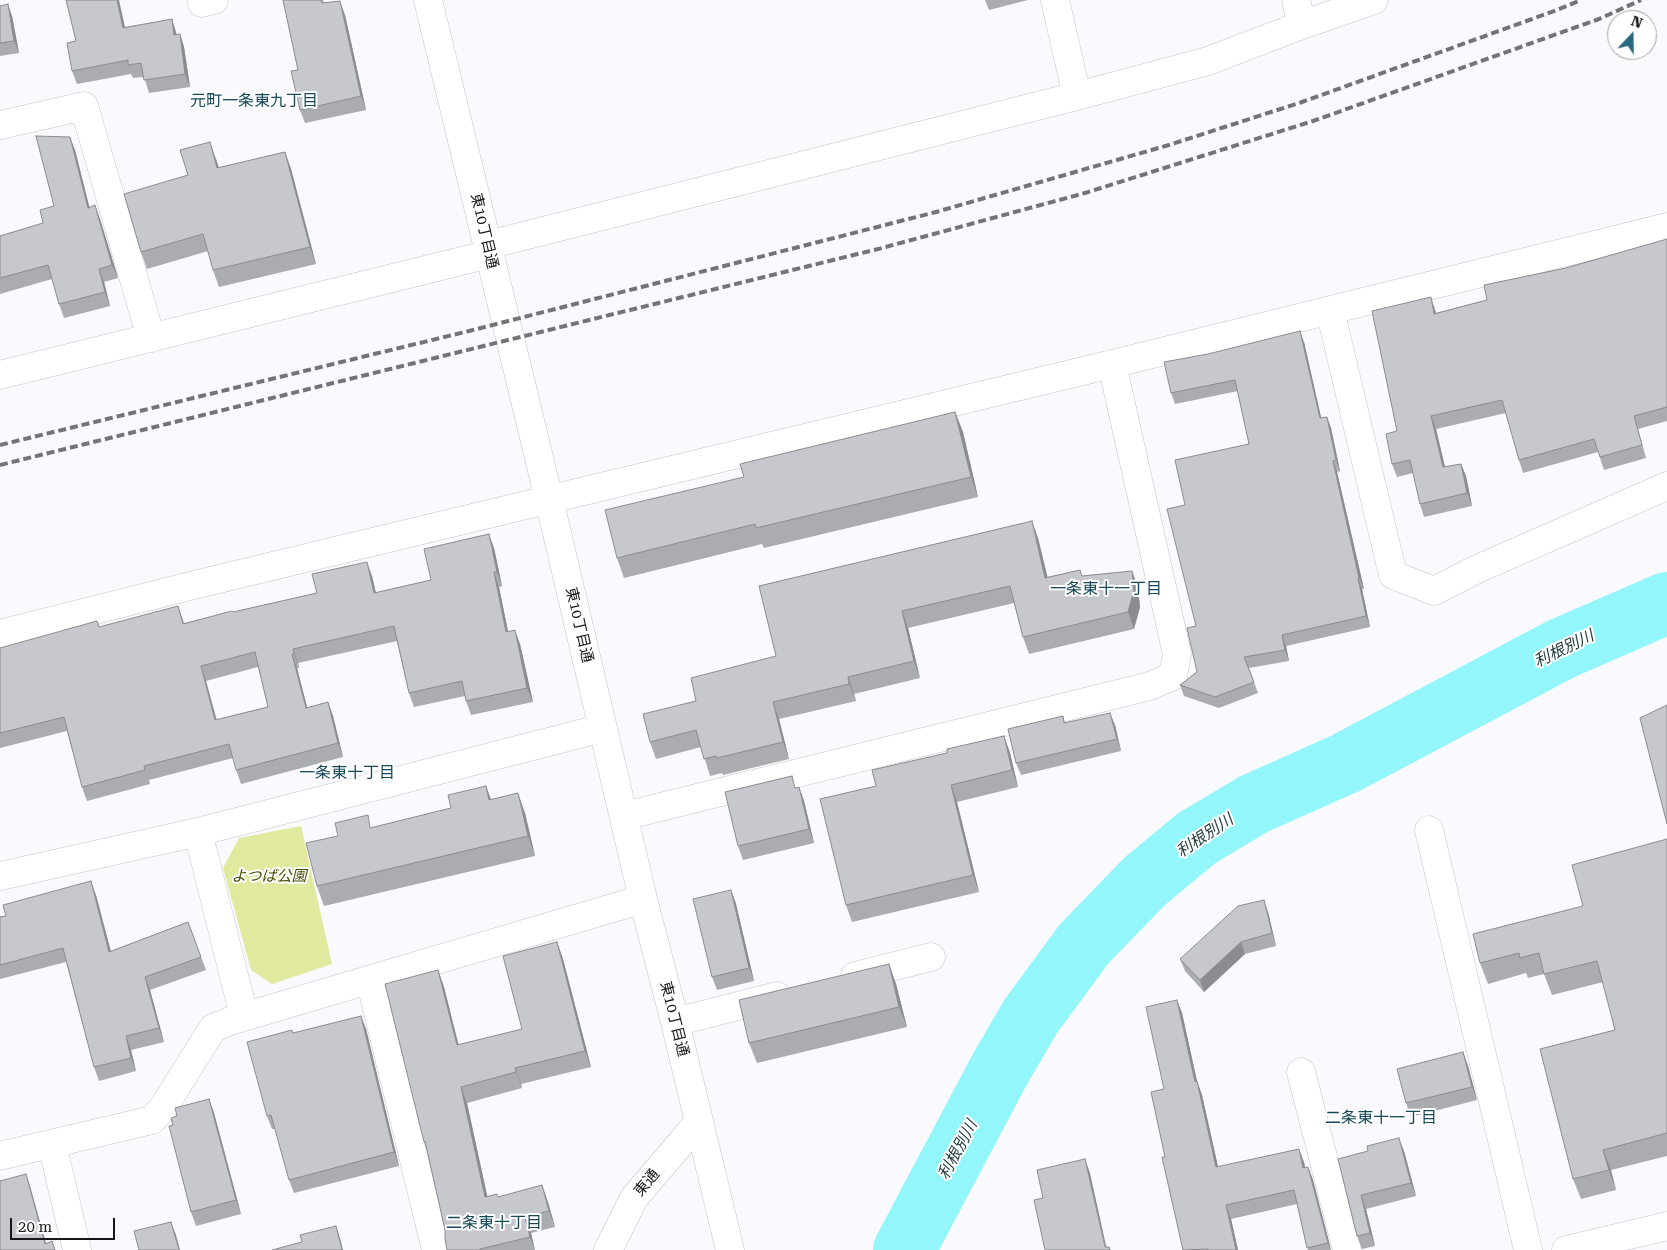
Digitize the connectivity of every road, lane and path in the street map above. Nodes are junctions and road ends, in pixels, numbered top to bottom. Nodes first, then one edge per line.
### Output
1 (428, 0) edge
2 (1055, 0) edge
3 (1374, 0) edge
4 (1299, 12) edge
5 (1077, 96) junction
6 (0, 125) edge
7 (1667, 228) edge
8 (489, 249) junction
9 (1330, 310) junction
10 (151, 338) junction
11 (1112, 364) junction
12 (0, 375) edge
13 (1667, 486) edge
14 (549, 500) junction
15 (0, 634) edge
16 (603, 728) junction
17 (624, 816) junction
18 (1429, 830) dead end
19 (198, 832) junction
20 (0, 876) edge
21 (643, 899) junction
22 (931, 957) dead end
23 (370, 979) junction
24 (835, 981) edge
25 (797, 991) edge
26 (244, 1016) junction
27 (676, 1022) junction
28 (1302, 1072) dead end
29 (698, 1123) junction
30 (52, 1144) junction
31 (0, 1156) edge
32 (1667, 1226) edge
33 (77, 1250) edge
34 (436, 1250) edge
35 (608, 1250) edge
36 (730, 1250) edge
37 (1347, 1250) edge
38 (1528, 1250) edge
39 (1566, 1250) edge

1 - 8 street, 東10丁目通
2 - 5 street
3 - 4 street
4 - 5 street
5 - 8 street
6 - 10 street
7 - 9 street
8 - 10 street
8 - 14 street, 東10丁目通
9 - 11 street
9 - 13 street
10 - 12 street
11 - 14 street
11 - 17 street
14 - 15 street
14 - 16 street, 東10丁目通
16 - 17 street, 東10丁目通
16 - 19 street
17 - 21 street, 東10丁目通
18 - 38 street
19 - 20 street
19 - 26 street
21 - 23 street
21 - 27 street, 東10丁目通
22 - 24 street
23 - 26 street
23 - 34 street
25 - 27 street
26 - 30 street
27 - 29 street, 東10丁目通
28 - 37 street
29 - 35 street, 東通
29 - 36 street, 東10丁目通
30 - 31 street
30 - 33 street
32 - 39 street

